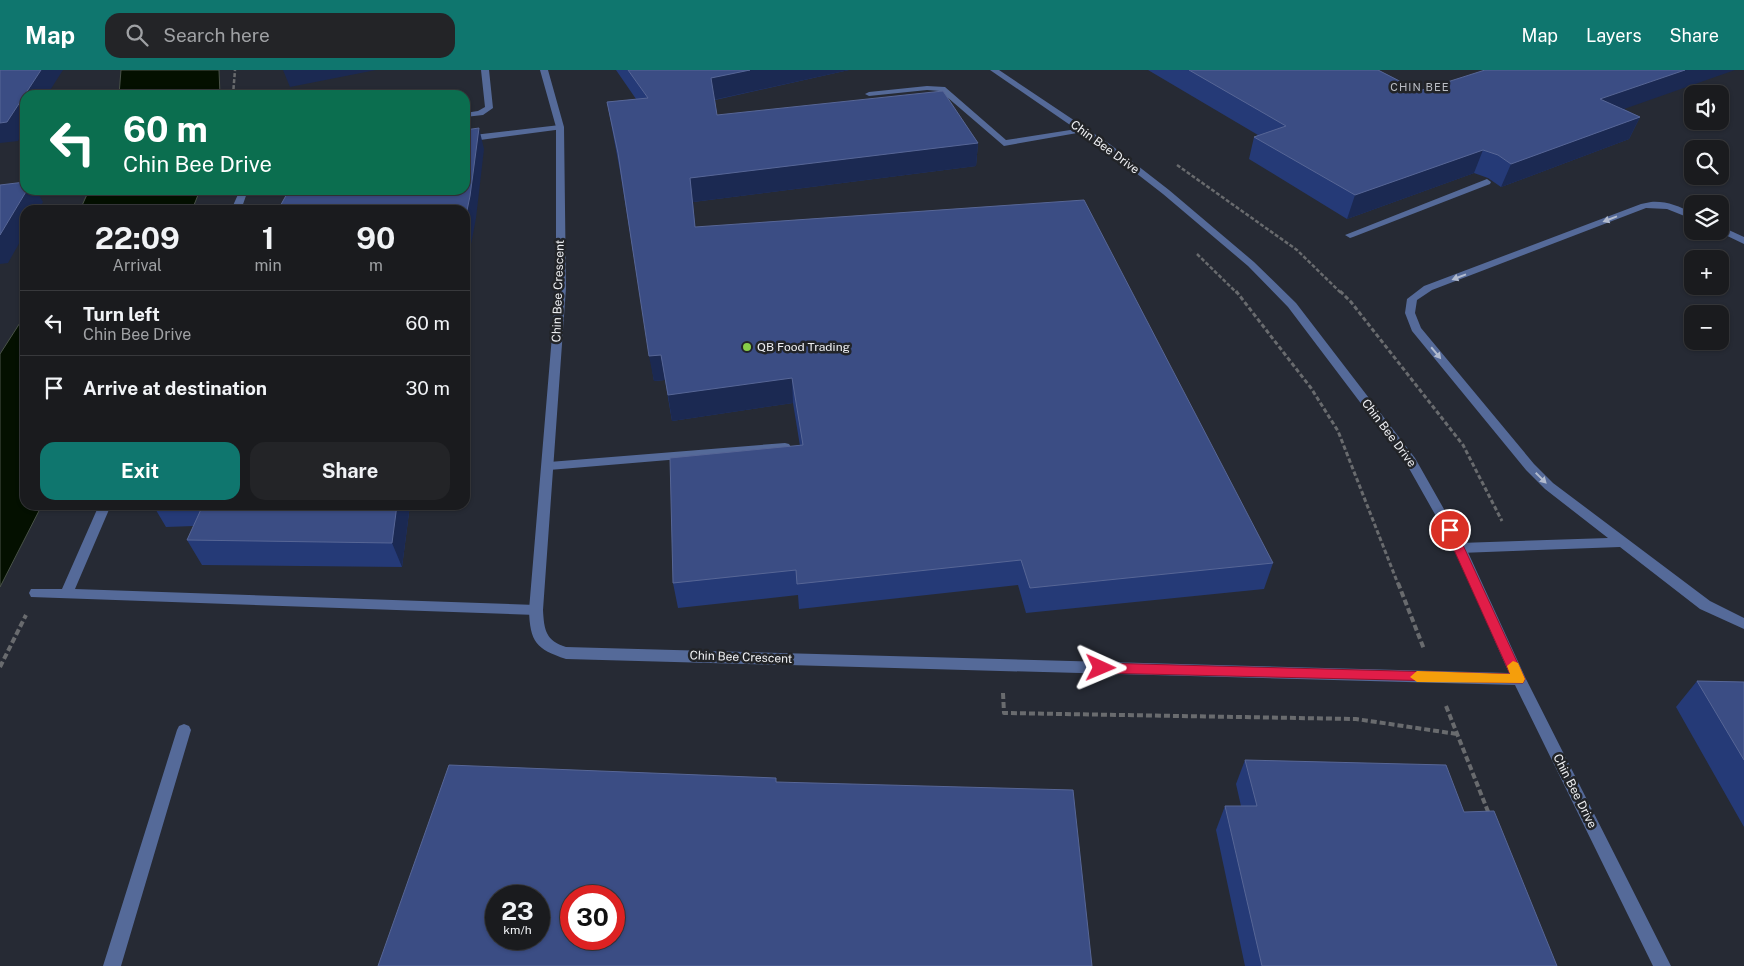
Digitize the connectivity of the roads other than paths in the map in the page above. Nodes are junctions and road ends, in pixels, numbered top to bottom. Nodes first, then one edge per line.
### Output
1 (485, 70) edge
2 (544, 70) edge
3 (994, 70) edge
4 (869, 94) dead end
5 (470, 114) edge
6 (560, 127) junction
7 (1083, 130) junction
8 (470, 138) edge
9 (1488, 182) edge
10 (1684, 212) edge
11 (1729, 234) edge
12 (1350, 236) dead end
13 (1744, 241) edge
14 (785, 447) edge
15 (549, 466) junction
16 (103, 510) edge
17 (1623, 542) junction
18 (1460, 548) junction
19 (36, 593) dead end
20 (67, 593) junction
21 (536, 610) junction
22 (1744, 624) edge
23 (1519, 679) junction
24 (184, 730) dead end
25 (112, 966) edge
26 (1662, 966) edge

1 - 5 street
2 - 6 street, Chin Bee Crescent
3 - 7 street, Chin Bee Drive
4 - 7 street
6 - 8 street
6 - 15 street, Chin Bee Crescent
7 - 18 street, Chin Bee Drive
9 - 12 street
10 -> 17 street
11 - 13 street
14 - 15 street
15 - 21 street, Chin Bee Crescent
16 - 20 street
17 - 18 street
17 - 22 street
18 - 23 street, Chin Bee Drive
19 - 20 street
20 - 21 street
21 - 23 street, Chin Bee Crescent
23 - 26 street, Chin Bee Drive
24 - 25 street

